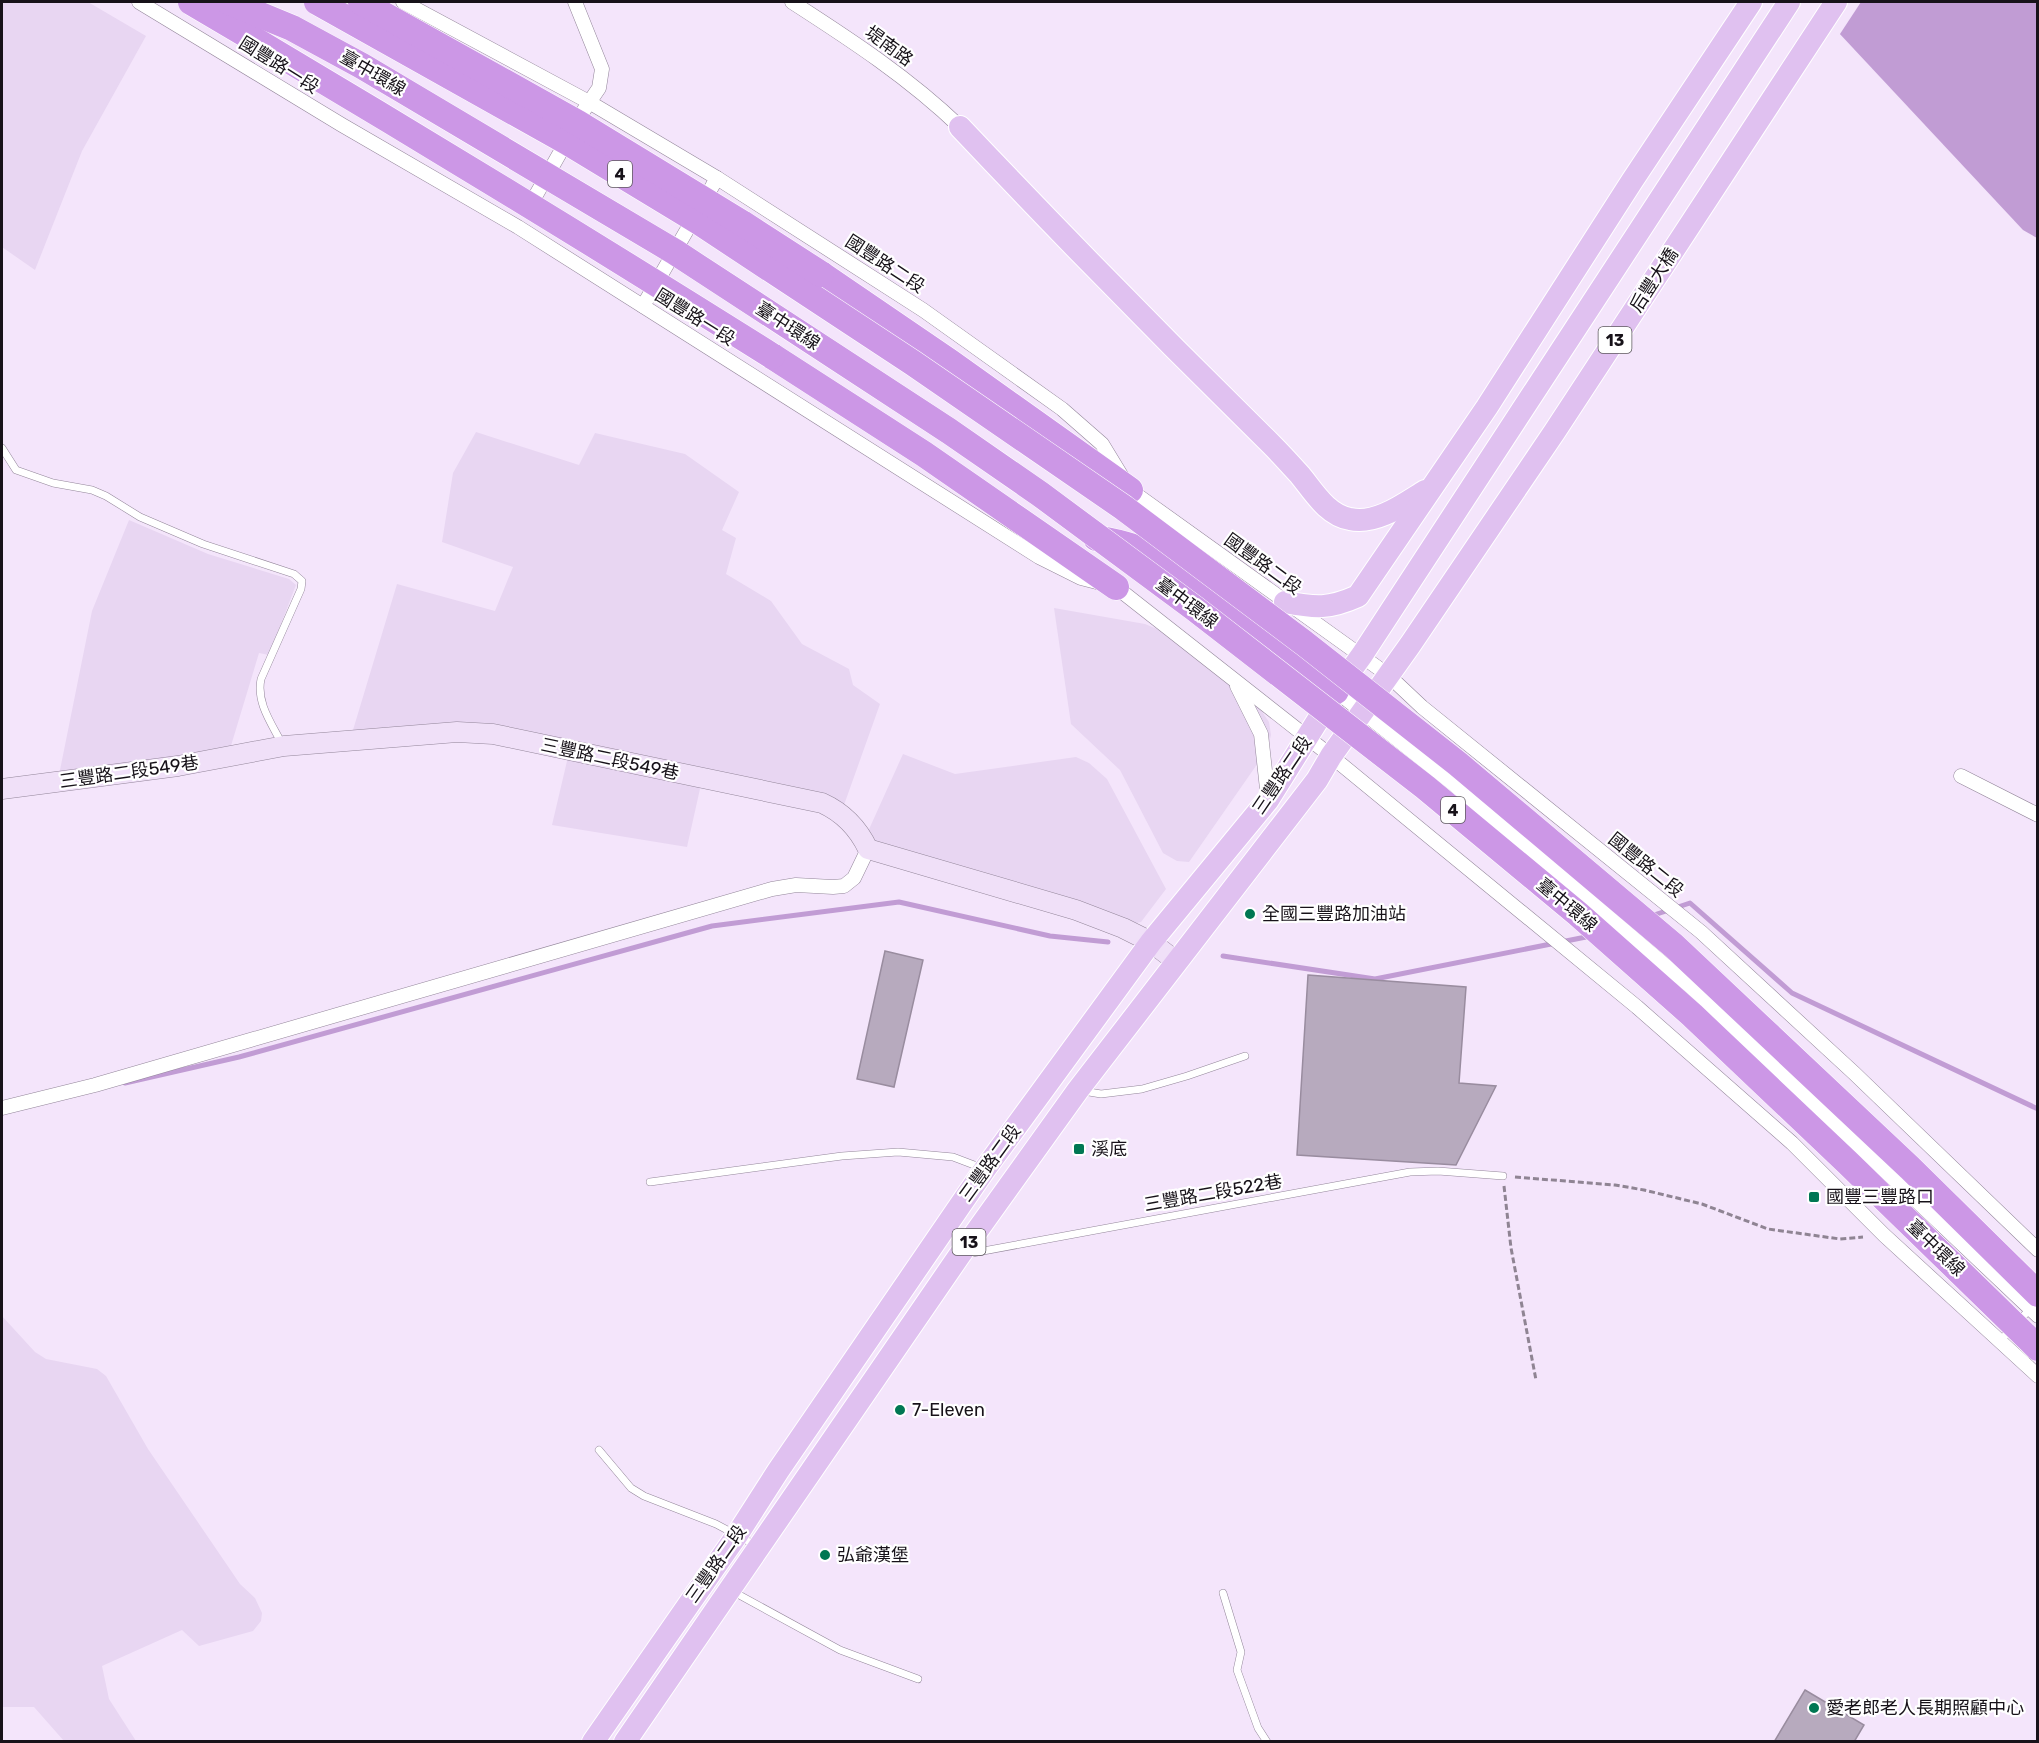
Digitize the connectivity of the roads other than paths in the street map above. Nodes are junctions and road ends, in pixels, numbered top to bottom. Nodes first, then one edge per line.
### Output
1 (139, 2) edge
2 (191, 2) edge
3 (229, 2) edge
4 (316, 2) edge
5 (361, 2) edge
6 (403, 2) edge
7 (575, 2) edge
8 (792, 2) edge
9 (1751, 2) edge
10 (1789, 2) edge
11 (1836, 2) edge
12 (589, 102) junction
13 (960, 127) joint
14 (717, 178) junction
15 (518, 226) junction
16 (644, 306) junction
17 (2, 448) edge
18 (1431, 487) junction
19 (1130, 490) junction
20 (1033, 528) junction
21 (1116, 587) junction
22 (1285, 602) junction
23 (1362, 655) junction
24 (1224, 670) junction
25 (1388, 675) junction
26 (1336, 691) junction
27 (1362, 711) junction
28 (1307, 737) junction
29 (284, 746) junction
30 (1331, 756) junction
31 (1961, 776) dead end
32 (2, 789) edge
33 (1268, 800) junction
34 (2037, 815) edge
35 (868, 849) junction
36 (1151, 942) junction
37 (1177, 962) junction
38 (1693, 989) junction
39 (1667, 1020) junction
40 (1245, 1056) dead end
41 (1078, 1090) junction
42 (2, 1108) edge
43 (985, 1169) junction
44 (1503, 1176) road end
45 (650, 1182) dead end
46 (1919, 1203) junction
47 (1902, 1219) dead end
48 (946, 1250) junction
49 (2037, 1250) edge
50 (2035, 1306) edge
51 (1999, 1342) junction
52 (2037, 1348) edge
53 (2037, 1376) edge
54 (599, 1450) dead end
55 (737, 1534) junction
56 (759, 1547) junction
57 (730, 1590) junction
58 (1223, 1593) dead end
59 (918, 1679) dead end
60 (593, 1742) edge
61 (625, 1742) edge
62 (1267, 1742) edge

1 - 15 street, 國豐路一段
2 - 20 highway, bridge
3 - 52 highway, 臺中環線 / 4, bridge
4 - 50 highway, 臺中環線 / 4, bridge
5 - 19 highway, bridge
6 - 12 street, 國豐路二段
7 - 12 street
8 - 13 street, 堤南路
9 - 18 main road
10 - 23 main road, 13
11 - 25 main road, 后豐大橋 / 13
12 - 14 street, 國豐路二段
12 - 15 street
13 - 18 main road
14 - 16 street
14 - 19 street, 國豐路二段
15 - 16 street, 國豐路一段
16 - 21 street, 國豐路一段
17 - 29 lane
18 - 22 main road
19 - 22 street, 國豐路二段
20 - 21 highway
20 - 26 highway
21 - 24 street, 國豐路一段
22 - 23 street, 國豐路二段
23 - 25 street, 國豐路二段
23 - 26 main road, 三豐路二段 / 13
24 - 28 street
24 - 33 street
25 - 27 main road, 三豐路二段 / 13
25 - 49 street, 國豐路二段
26 - 27 street
26 - 28 main road, 三豐路二段 / 13
27 - 30 main road, 三豐路二段 / 13
27 - 38 street
28 - 30 street
28 - 33 main road, 三豐路二段 / 13
29 - 32 street, 三豐路二段549巷
29 - 35 street, 三豐路二段549巷
30 - 37 main road, 三豐路二段 / 13
30 - 39 street
31 - 34 street
33 - 36 main road, 三豐路二段 / 13
35 - 36 street
35 - 42 street
36 - 37 street
36 - 43 main road, 三豐路二段 / 13
37 - 41 main road, 三豐路二段 / 13
38 - 39 street
38 - 46 street
39 - 51 street
40 - 41 lane
41 - 48 main road, 三豐路二段 / 13
43 - 45 lane
43 - 48 main road, 三豐路二段 / 13
44 - 48 lane, 三豐路二段522巷
46 - 47 lane
46 - 50 street
48 - 55 main road, 三豐路二段 / 13
48 - 56 main road, 三豐路二段 / 13
50 - 51 lane
51 - 53 street
54 - 55 lane
55 - 56 lane
55 - 60 main road, 三豐路二段 / 13
56 - 57 main road, 三豐路二段 / 13
57 - 59 lane
57 - 61 main road, 三豐路二段 / 13
58 - 62 lane

